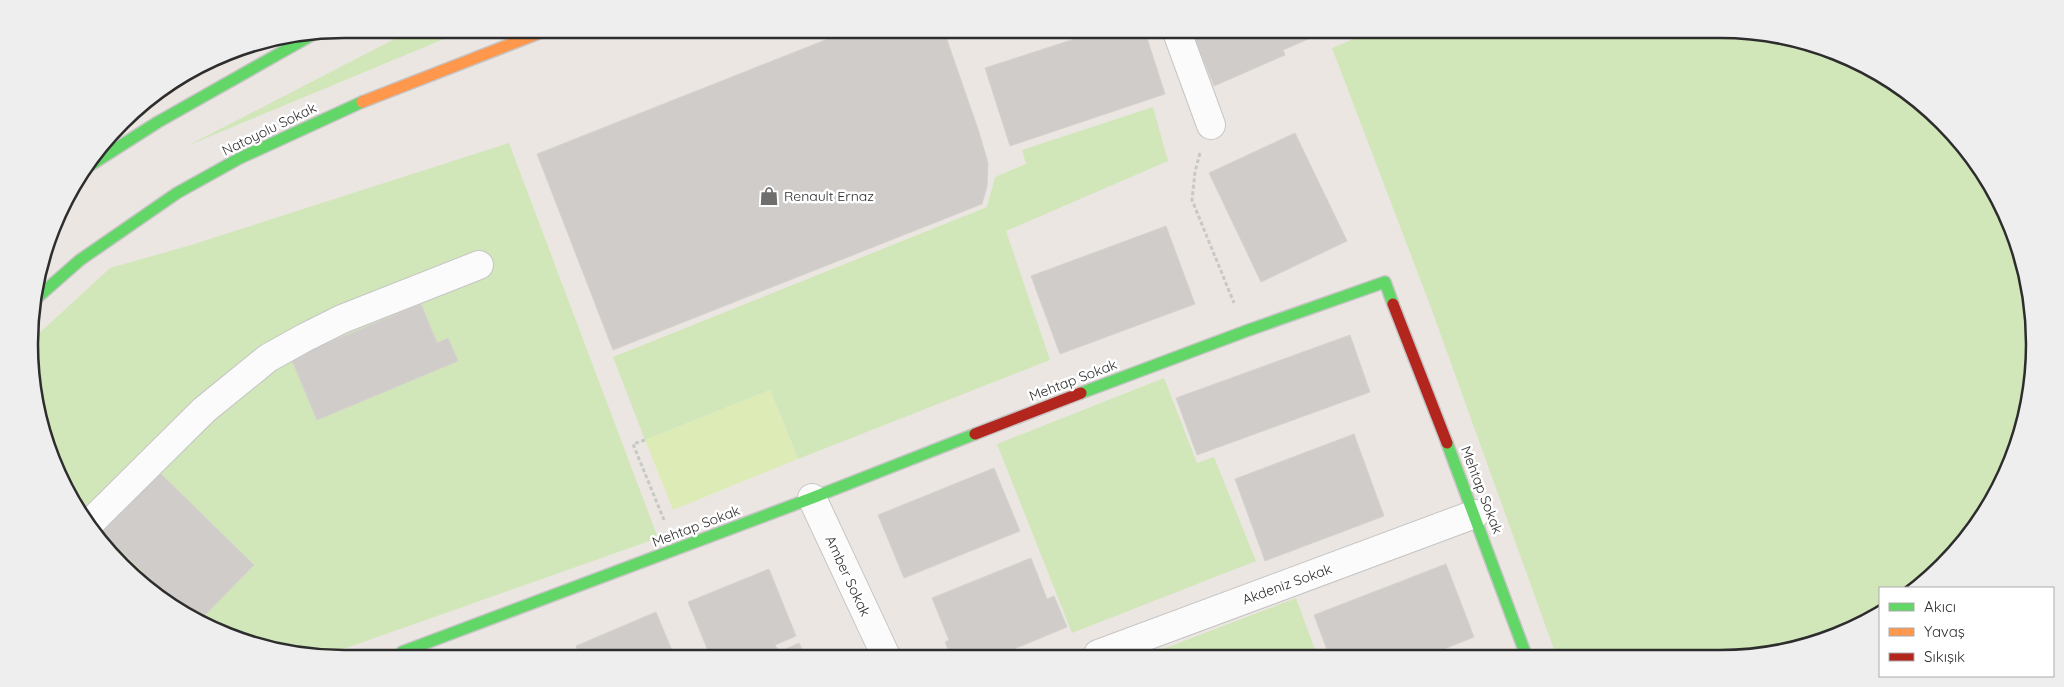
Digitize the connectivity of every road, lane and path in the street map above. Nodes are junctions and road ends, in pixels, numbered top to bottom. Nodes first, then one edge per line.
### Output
1 (526, 38) edge
2 (1179, 38) edge
3 (303, 40) edge
4 (1211, 125) joint
5 (99, 159) edge
6 (479, 265) dead end
7 (41, 295) edge
8 (1246, 331) junction
9 (645, 440) dead end
10 (812, 498) junction
11 (1476, 514) junction
12 (93, 520) edge
13 (675, 549) junction
14 (407, 650) edge
15 (883, 650) edge
16 (1109, 650) edge
17 (1524, 650) edge

1 - 7 main road, Natoyolu Sokak
2 - 4 street
3 - 5 main road
4 - 8 path
6 - 12 street
8 - 10 main road, Mehtap Sokak
8 - 11 main road, Mehtap Sokak
9 - 13 path
10 - 13 main road, Mehtap Sokak
10 - 15 street, Amber Sokak
11 - 16 street, Akdeniz Sokak
11 - 17 main road, Mehtap Sokak
13 - 14 main road, Mehtap Sokak

